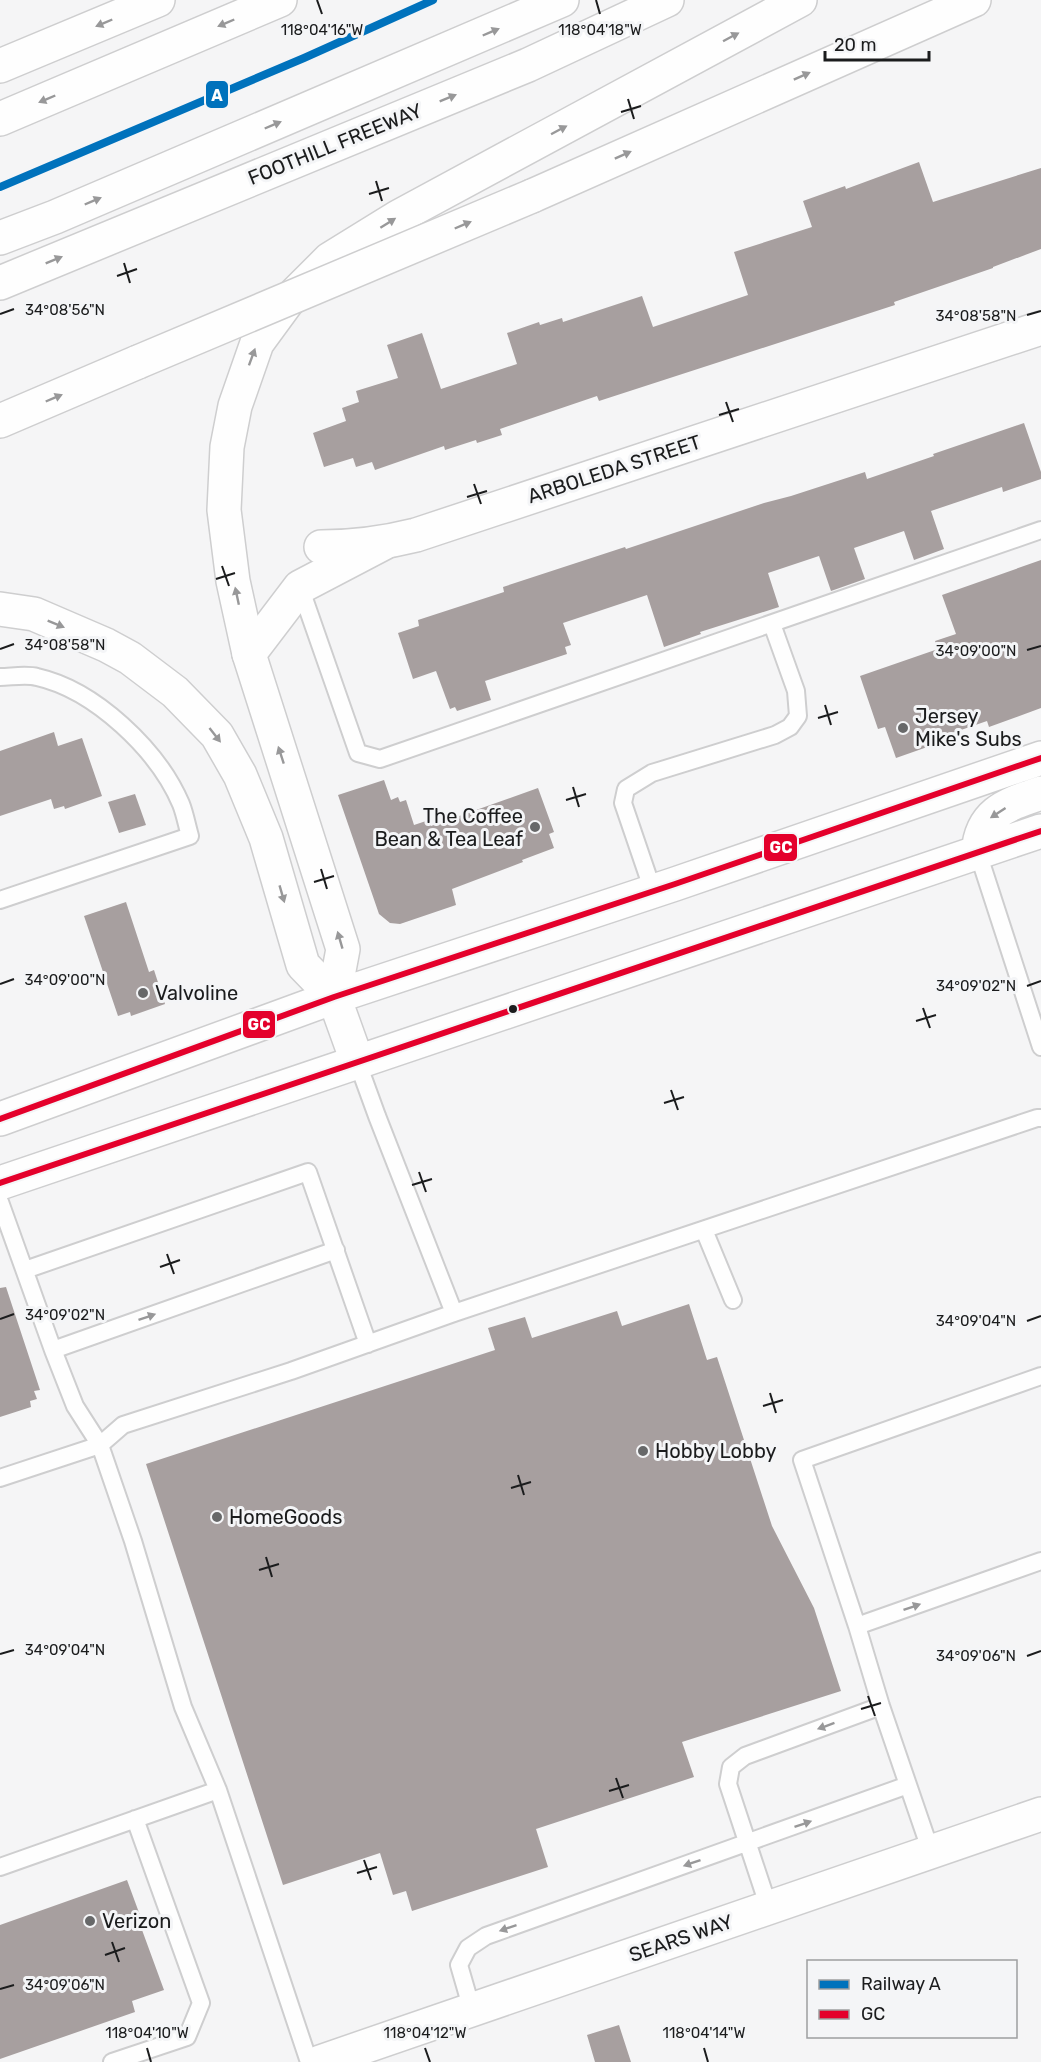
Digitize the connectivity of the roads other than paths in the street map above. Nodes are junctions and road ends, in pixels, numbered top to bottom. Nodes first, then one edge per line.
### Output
1 (158, 0) edge
2 (280, 0) edge
3 (562, 0) edge
4 (667, 0) edge
5 (800, 0) edge
6 (974, 0) edge
7 (0, 66) edge
8 (0, 119) edge
9 (0, 238) edge
10 (0, 283) edge
11 (1041, 328) edge
12 (0, 421) edge
13 (1041, 530) edge
14 (384, 543) junction
15 (321, 547) dead end
16 (300, 587) junction
17 (0, 609) edge
18 (772, 624) junction
19 (249, 654) junction
20 (0, 677) edge
21 (1041, 758) edge
22 (1041, 793) edge
23 (1041, 831) edge
24 (978, 853) junction
25 (653, 891) junction
26 (0, 900) edge
27 (334, 998) junction
28 (1041, 1047) edge
29 (357, 1061) junction
30 (1041, 1118) edge
31 (0, 1119) edge
32 (0, 1183) edge
33 (0, 1202) edge
34 (704, 1230) junction
35 (336, 1250) junction
36 (25, 1270) junction
37 (733, 1300) dead end
38 (454, 1313) junction
39 (368, 1344) junction
40 (53, 1350) junction
41 (1041, 1376) edge
42 (100, 1445) junction
43 (0, 1478) edge
44 (1041, 1561) edge
45 (857, 1626) junction
46 (881, 1706) junction
47 (908, 1785) junction
48 (218, 1790) junction
49 (1041, 1814) edge
50 (135, 1819) junction
51 (747, 1844) junction
52 (931, 1852) junction
53 (0, 1867) edge
54 (769, 1908) junction
55 (472, 2010) junction
56 (112, 2062) edge
57 (309, 2062) edge
58 (320, 2062) edge

1 -> 7 main road
2 -> 8 main road
9 -> 3 main road
10 -> 4 main road, FOOTHILL FREEWAY
19 -> 5 main road
12 -> 6 main road, bridge
11 - 14 main road, ARBOLEDA STREET
13 - 18 lane
14 - 15 main road, ARBOLEDA STREET
14 - 16 main road
16 - 18 lane
16 - 19 main road
17 -> 27 main road
18 - 25 lane
27 -> 19 main road
20 - 26 lane
21 - 25 main road
22 -> 24 main road
23 - 24 main road
24 - 28 lane
24 - 29 main road
25 - 27 main road
27 - 29 main road
27 - 31 main road
29 - 32 main road
29 - 38 lane
30 - 34 lane
33 - 36 lane
34 - 37 lane
34 - 38 lane
35 - 36 lane
35 - 39 lane
40 -> 35 lane
36 - 40 lane
38 - 39 lane
39 - 42 lane
40 - 42 lane
41 - 45 lane
42 - 43 lane
42 - 48 lane
45 -> 44 lane
45 - 46 lane
46 - 47 lane
46 -> 51 lane
51 -> 47 lane
47 - 52 lane
48 - 50 lane
48 - 57 lane
49 - 52 main road, SEARS WAY
50 - 53 lane
50 - 56 lane
51 - 54 lane
51 -> 55 lane
52 - 54 main road, SEARS WAY
54 - 55 main road, SEARS WAY
55 - 58 main road, SEARS WAY

